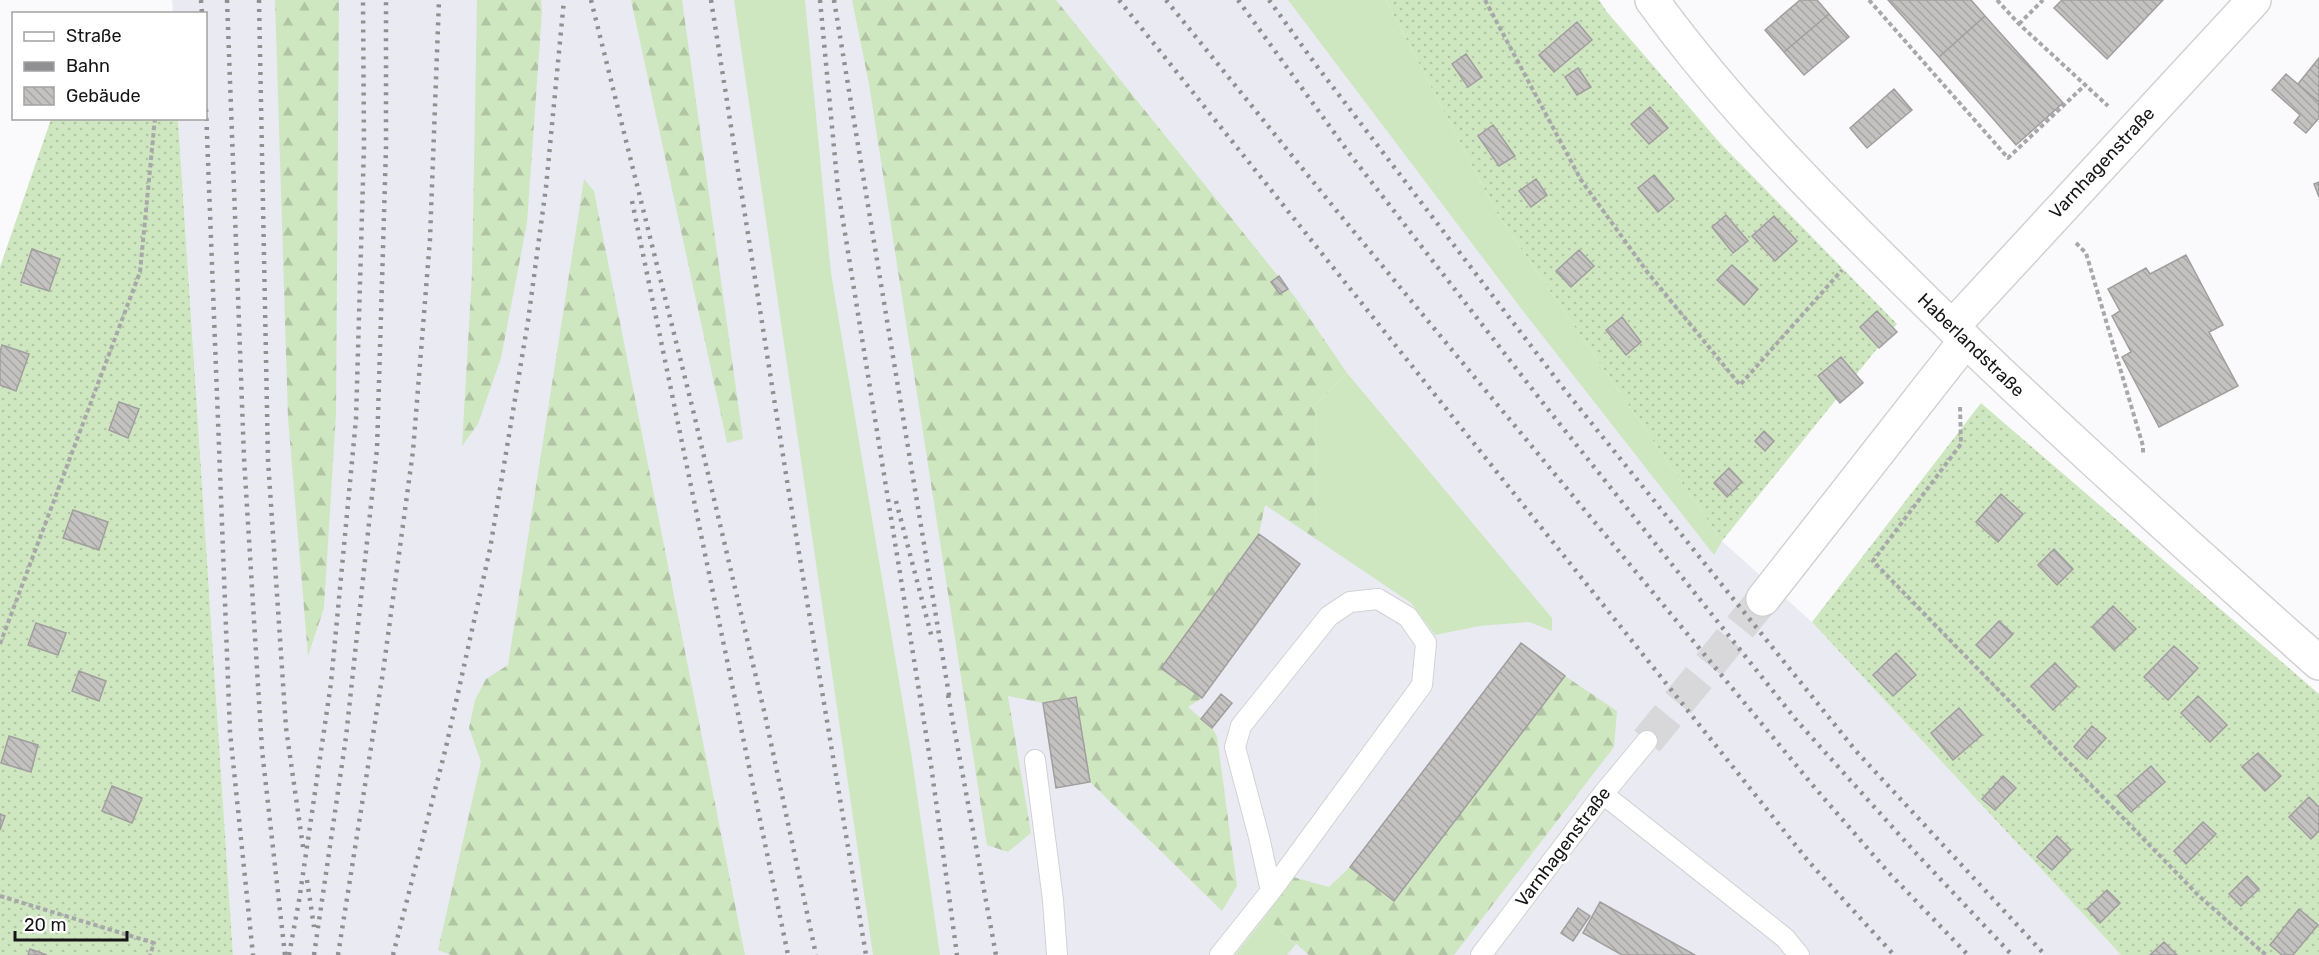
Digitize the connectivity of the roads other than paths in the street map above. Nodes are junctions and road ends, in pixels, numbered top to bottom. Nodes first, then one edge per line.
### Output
1 (1652, 0) edge
2 (2243, 4) edge
3 (1967, 342) junction
4 (1763, 598) tunnel mouth
5 (2319, 663) edge
6 (1647, 741) tunnel mouth
7 (1035, 760) dead end
8 (1603, 794) junction
9 (1271, 891) junction
10 (1058, 955) edge
11 (1220, 955) edge
12 (1481, 955) edge
13 (1799, 955) edge

1 - 3 street, Haberlandstraße
2 - 3 street, Varnhagenstraße
3 - 4 street, Varnhagenstraße
3 - 5 street, Haberlandstraße
6 - 8 lane, Varnhagenstraße
7 - 10 lane
8 - 12 lane, Varnhagenstraße
8 - 13 lane
9 - 9 lane
9 - 11 lane

